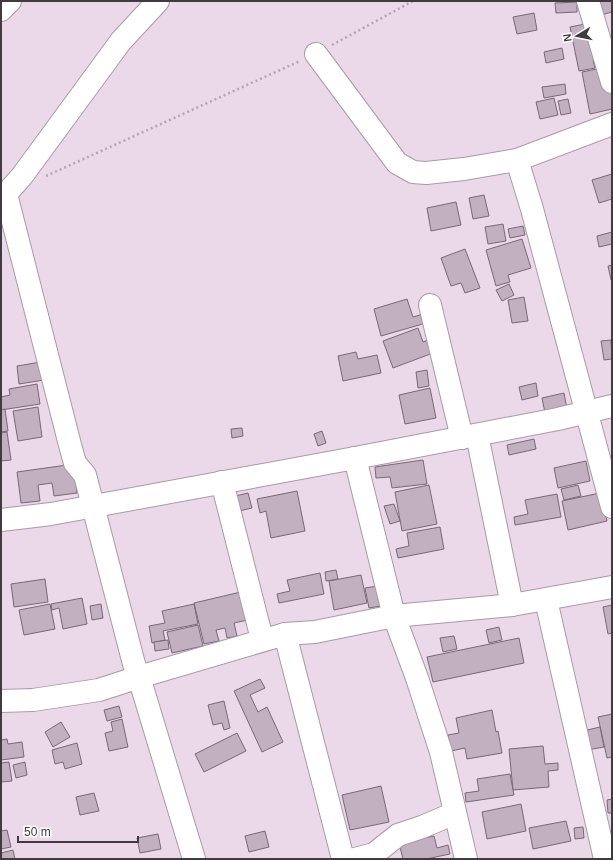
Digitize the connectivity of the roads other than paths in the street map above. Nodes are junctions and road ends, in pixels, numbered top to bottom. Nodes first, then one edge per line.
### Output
1 (10, 1) edge
2 (158, 1) edge
3 (588, 1) edge
4 (1, 10) edge
5 (316, 54) road end
6 (612, 82) edge
7 (612, 124) edge
8 (517, 160) junction
9 (3, 195) edge
10 (430, 305) dead end
11 (612, 406) edge
12 (586, 412) junction
13 (469, 436) junction
14 (355, 458) junction
15 (222, 482) junction
16 (93, 506) junction
17 (612, 507) edge
18 (1, 520) edge
19 (612, 587) edge
20 (546, 600) junction
21 (512, 605) junction
22 (394, 616) junction
23 (285, 634) junction
24 (262, 639) junction
25 (139, 677) junction
26 (1, 701) edge
27 (455, 814) junction
28 (194, 859) edge
29 (343, 859) edge
30 (355, 859) edge
31 (466, 859) edge
32 (605, 859) edge

1 - 4 street
2 - 9 street
3 - 6 street
5 - 8 street
7 - 8 street
8 - 12 street
9 - 16 street
10 - 13 street
11 - 12 street
12 - 13 street
12 - 17 street
13 - 14 street
13 - 21 street
14 - 15 street
14 - 22 street
15 - 16 street
15 - 24 street
16 - 18 street
16 - 25 street
19 - 20 street
20 - 21 street
20 - 32 street
21 - 22 street
22 - 23 street
22 - 27 street
23 - 24 street
23 - 29 street
24 - 25 street
25 - 26 street
25 - 28 street
27 - 30 street
27 - 31 street

